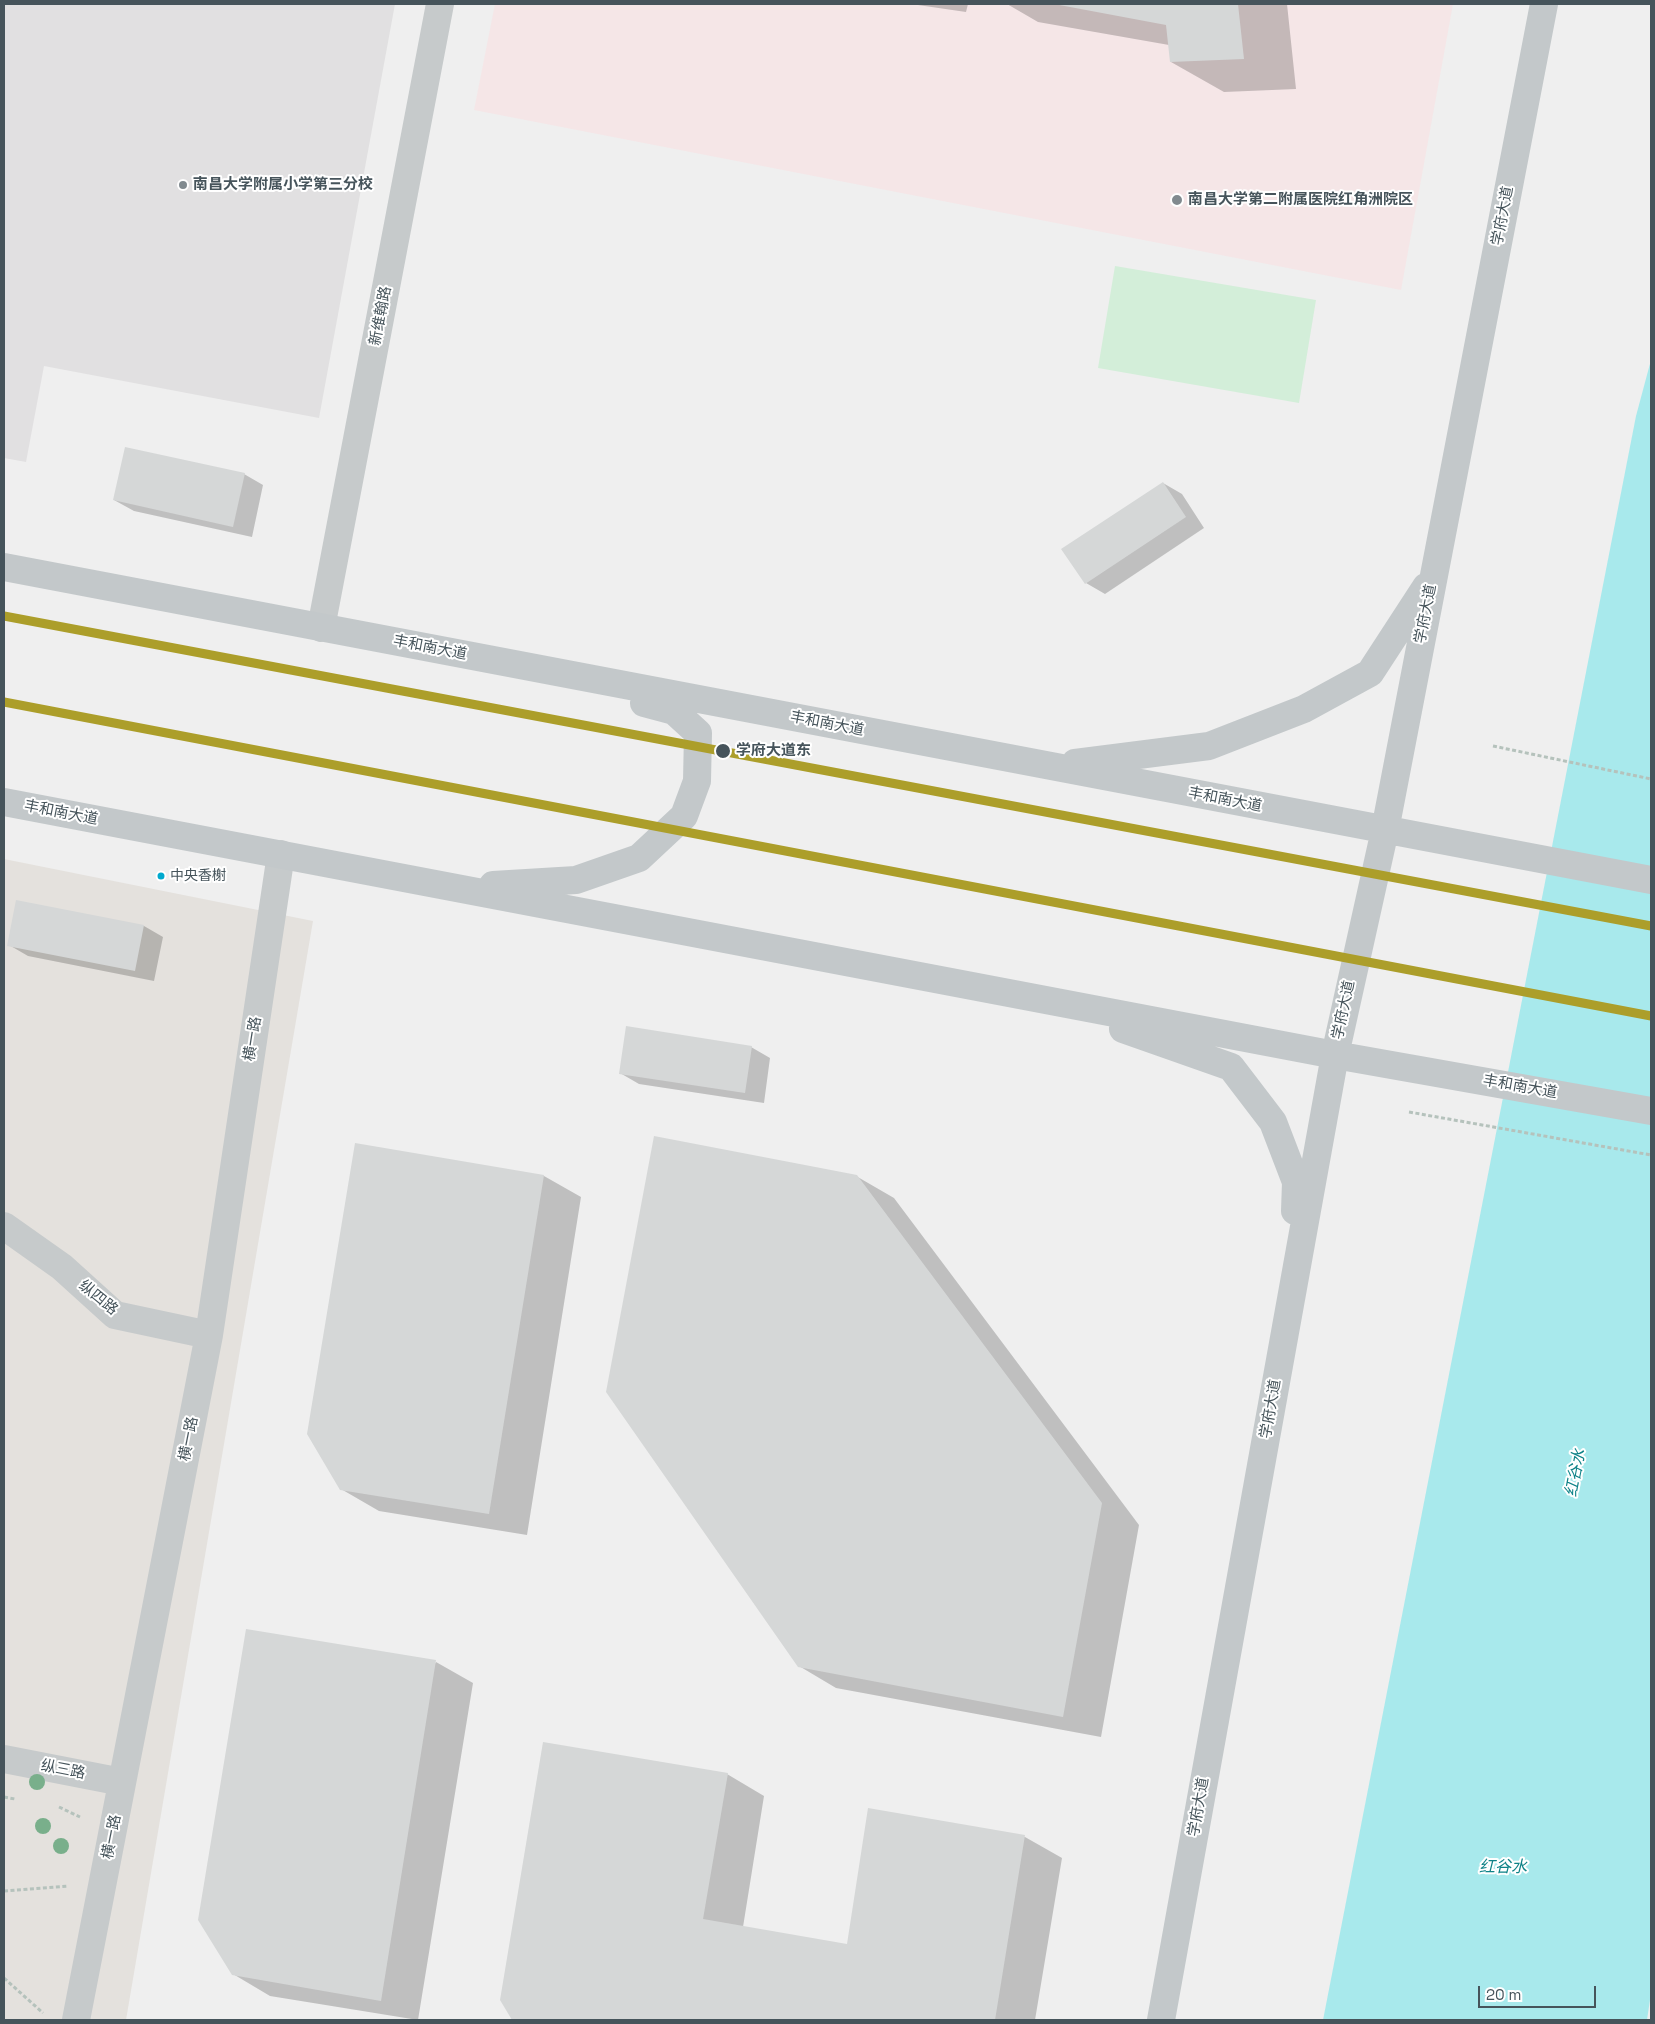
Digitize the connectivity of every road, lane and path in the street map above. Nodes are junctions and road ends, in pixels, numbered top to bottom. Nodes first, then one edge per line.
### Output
1 (440, 4) edge
2 (1544, 4) edge
3 (4, 567) edge
4 (1434, 575) junction
5 (322, 628) junction
6 (496, 661) junction
7 (1493, 746) dead end
8 (1050, 766) junction
9 (1651, 779) edge
10 (4, 802) edge
11 (1385, 830) junction
12 (281, 854) junction
13 (1651, 880) edge
14 (452, 887) junction
15 (1039, 999) junction
16 (1335, 1055) junction
17 (1651, 1111) edge
18 (1409, 1112) dead end
19 (1651, 1155) edge
20 (4, 1226) edge
21 (1291, 1298) junction
22 (209, 1334) junction
23 (4, 1759) edge
24 (122, 1782) junction
25 (4, 1797) edge
26 (22, 1800) dead end
27 (50, 1805) dead end
28 (84, 1819) dead end
29 (103, 1880) junction
30 (4, 1891) edge
31 (4, 1978) edge
32 (44, 2014) dead end
33 (76, 2020) edge
34 (1161, 2020) edge

1 - 5 street, 新维翰路
2 - 4 main road, 学府大道
3 - 5 main road, 丰和南大道
4 - 8 main road
4 - 11 main road, 学府大道
5 - 6 main road, 丰和南大道
6 - 8 main road, 丰和南大道
6 - 14 main road
7 - 9 path
8 - 11 main road, 丰和南大道
10 - 12 main road, 丰和南大道
11 - 13 main road, 丰和南大道
11 - 16 main road, 学府大道
12 - 14 main road, 丰和南大道
12 - 22 street, 横一路
14 - 15 main road, 丰和南大道
15 - 16 main road, 丰和南大道
15 - 21 main road
16 - 17 main road, 丰和南大道
16 - 21 main road, 学府大道
18 - 19 path
20 - 22 street, 纵四路
21 - 34 main road, 学府大道
22 - 24 street, 横一路
23 - 24 street, 纵三路
24 - 29 street, 横一路
25 - 26 path
27 - 28 path
29 - 30 path
29 - 33 street, 横一路
31 - 32 path

